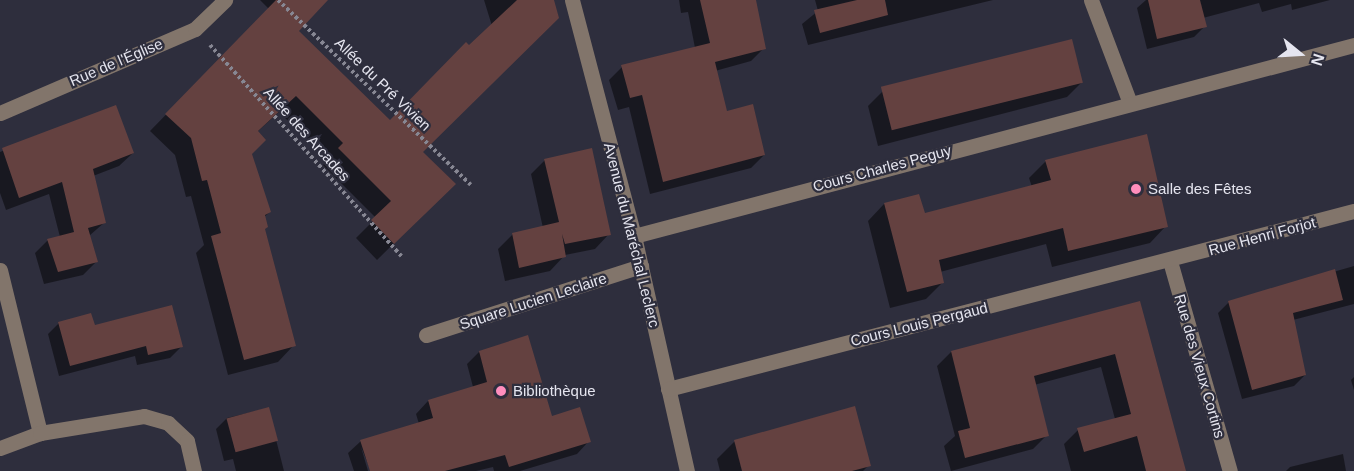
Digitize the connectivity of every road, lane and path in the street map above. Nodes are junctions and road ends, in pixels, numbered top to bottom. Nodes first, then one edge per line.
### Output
1 (225, 0) edge
2 (278, 0) edge
3 (572, 0) edge
4 (1091, 0) edge
5 (195, 28) junction
6 (1354, 45) edge
7 (1130, 103) junction
8 (0, 112) edge
9 (471, 185) dead end
10 (1354, 211) edge
11 (634, 236) junction
12 (401, 256) dead end
13 (1170, 261) junction
14 (641, 266) junction
15 (0, 270) edge
16 (426, 335) dead end
17 (668, 389) junction
18 (40, 433) junction
19 (0, 448) edge
20 (194, 471) edge
21 (687, 471) edge
22 (1230, 471) edge

1 - 5 street, Rue de l'Église
2 - 9 path, Allée du Pré Vivien
3 - 11 street, Avenue du Maréchal Leclerc
4 - 7 street
5 - 8 street, Rue de l'Église
5 - 12 path, Allée des Arcades
6 - 7 street, Cours Charles Peguy
7 - 11 street, Cours Charles Peguy
10 - 13 street, Rue Henri Forjot
11 - 14 street, Avenue du Maréchal Leclerc
13 - 17 street, Cours Louis Pergaud
13 - 22 street, Rue des Vieux Cortins
14 - 16 street, Square Lucien Leclaire
14 - 17 street, Avenue du Maréchal Leclerc
15 - 18 street
17 - 21 street, Avenue du Maréchal Leclerc
18 - 19 street
18 - 20 street

